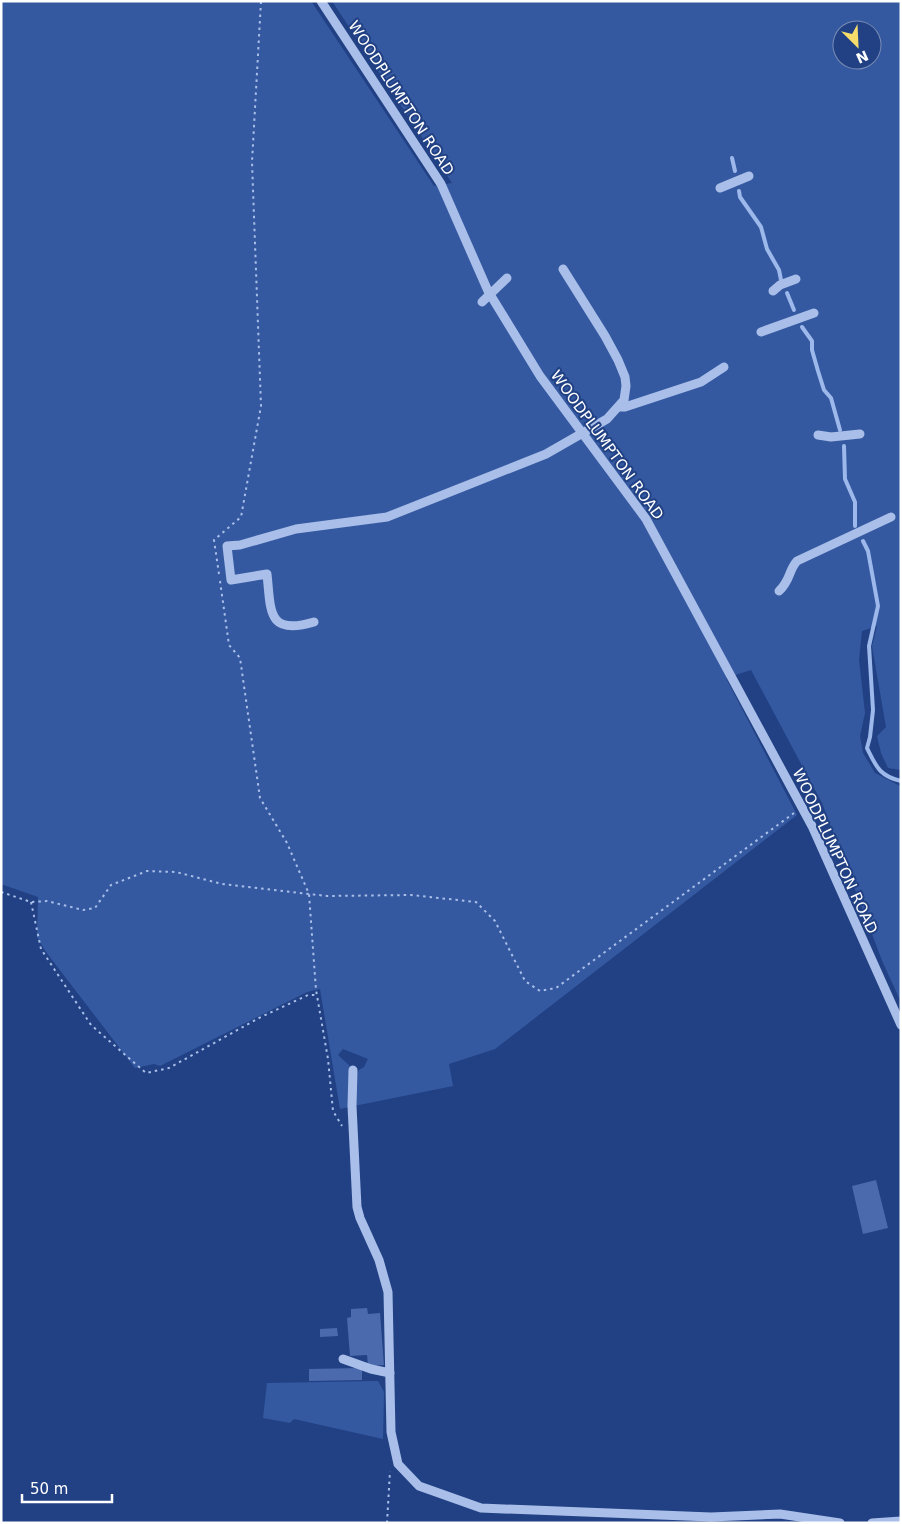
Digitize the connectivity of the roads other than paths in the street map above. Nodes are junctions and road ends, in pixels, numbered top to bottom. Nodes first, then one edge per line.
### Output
1 (321, 1) edge
2 (749, 176) dead end
3 (720, 188) dead end
4 (563, 269) dead end
5 (507, 278) dead end
6 (796, 279) dead end
7 (773, 291) dead end
8 (490, 294) junction
9 (482, 302) dead end
10 (814, 313) dead end
11 (761, 332) dead end
12 (724, 367) dead end
13 (620, 407) junction
14 (582, 433) junction
15 (860, 434) dead end
16 (818, 436) dead end
17 (891, 518) dead end
18 (779, 591) dead end
19 (314, 622) dead end
20 (901, 1025) edge
21 (353, 1070) dead end
22 (343, 1359) dead end
23 (390, 1373) junction
24 (901, 1521) edge
25 (840, 1523) edge
26 (872, 1523) edge

1 - 8 street, WOODPLUMPTON ROAD
2 - 3 street
4 - 13 street
5 - 8 street
6 - 7 street
8 - 9 street
8 - 14 street, WOODPLUMPTON ROAD
10 - 11 street
12 - 13 street
13 - 14 street
14 - 19 street
14 - 20 street, WOODPLUMPTON ROAD
15 - 16 street
17 - 18 street
21 - 23 street
22 - 23 street
23 - 25 street
24 - 26 street

